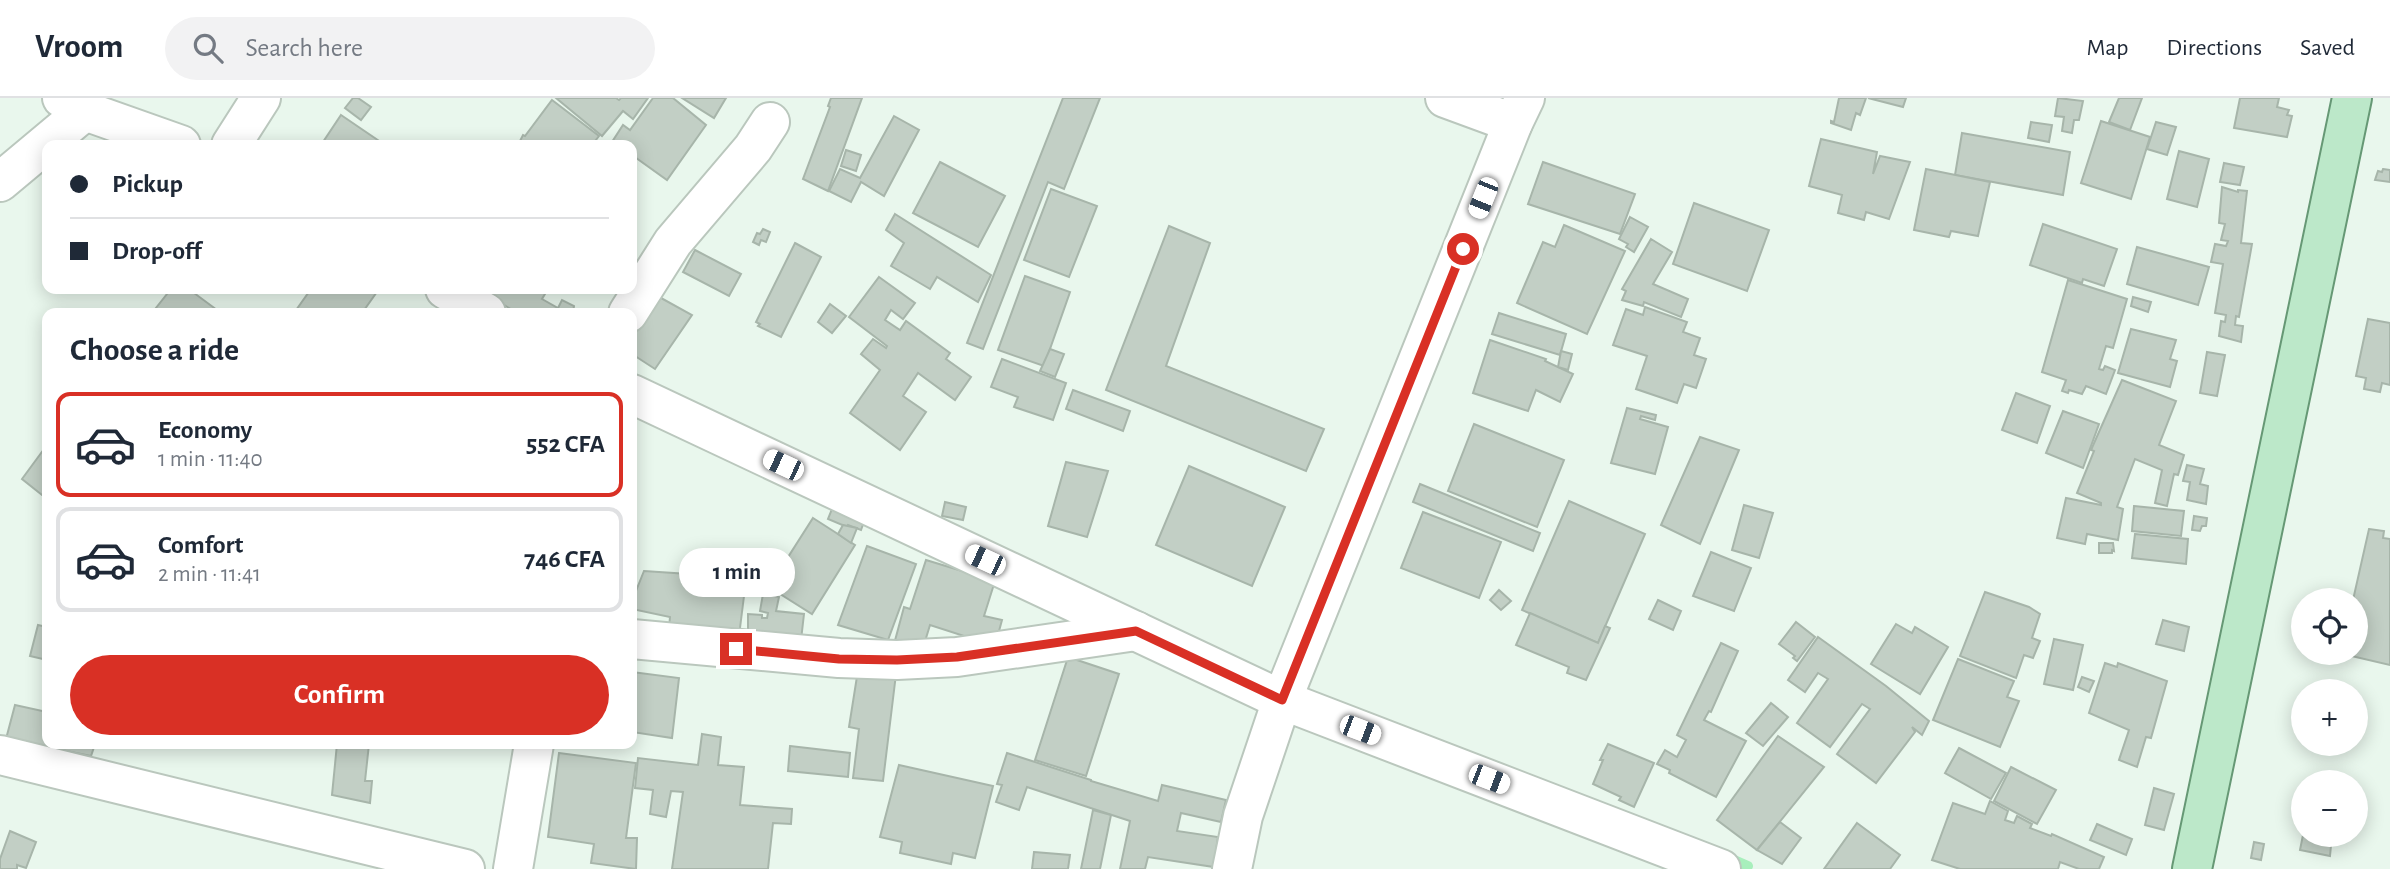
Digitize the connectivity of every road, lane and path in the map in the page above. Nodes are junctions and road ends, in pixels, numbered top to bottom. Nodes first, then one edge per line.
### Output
1 (261, 98) edge
2 (1445, 98) edge
3 (2351, 98) edge
4 (74, 104) edge
5 (1519, 111) edge
6 (770, 122) dead end
7 (168, 140) edge
8 (234, 140) edge
9 (0, 182) edge
10 (454, 294) edge
11 (477, 308) edge
12 (631, 308) edge
13 (637, 396) edge
14 (1136, 631) junction
15 (637, 639) edge
16 (1282, 700) junction
17 (533, 749) edge
18 (0, 755) edge
19 (465, 869) edge
20 (513, 869) edge
21 (1232, 869) edge
22 (1721, 869) edge
23 (2192, 869) edge

1 - 8 street
2 - 5 street
3 - 23 main road
4 - 7 street
4 - 9 street
5 - 16 street
6 - 12 street
10 - 11 street
13 - 14 street
14 - 15 street
14 - 16 street
16 - 21 street
16 - 22 street
17 - 20 street
18 - 19 street

